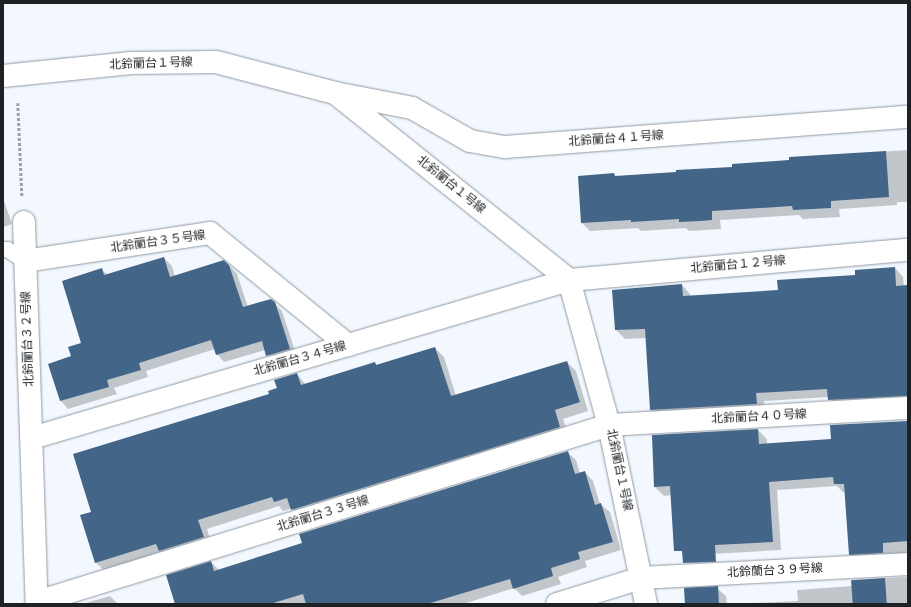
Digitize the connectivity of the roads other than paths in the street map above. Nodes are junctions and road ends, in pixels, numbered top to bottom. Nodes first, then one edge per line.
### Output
1 (10, 75) edge
2 (335, 93) junction
3 (908, 117) edge
4 (24, 222) road end
5 (3, 249) edge
6 (908, 250) edge
7 (25, 261) junction
8 (569, 280) junction
9 (348, 345) junction
10 (908, 408) edge
11 (609, 425) junction
12 (32, 438) junction
13 (908, 564) edge
14 (641, 578) junction
15 (37, 603) edge
16 (556, 604) edge
17 (646, 604) edge

1 - 2 street, 北鈴蘭台１号線
2 - 3 street, 北鈴蘭台４１号線
2 - 8 street, 北鈴蘭台１号線
4 - 7 street, 北鈴蘭台３２号線
5 - 7 lane
6 - 8 street, 北鈴蘭台１２号線
7 - 9 street, 北鈴蘭台３５号線
7 - 12 street, 北鈴蘭台３２号線
8 - 9 street, 北鈴蘭台３４号線
8 - 11 street, 北鈴蘭台１号線
9 - 12 street, 北鈴蘭台３４号線
10 - 11 street, 北鈴蘭台４０号線
11 - 14 street, 北鈴蘭台１号線
11 - 15 street, 北鈴蘭台３３号線
12 - 15 street, 北鈴蘭台３２号線
13 - 14 street, 北鈴蘭台３９号線
14 - 16 street, 北鈴蘭台３９号線
14 - 17 street, 北鈴蘭台１号線

